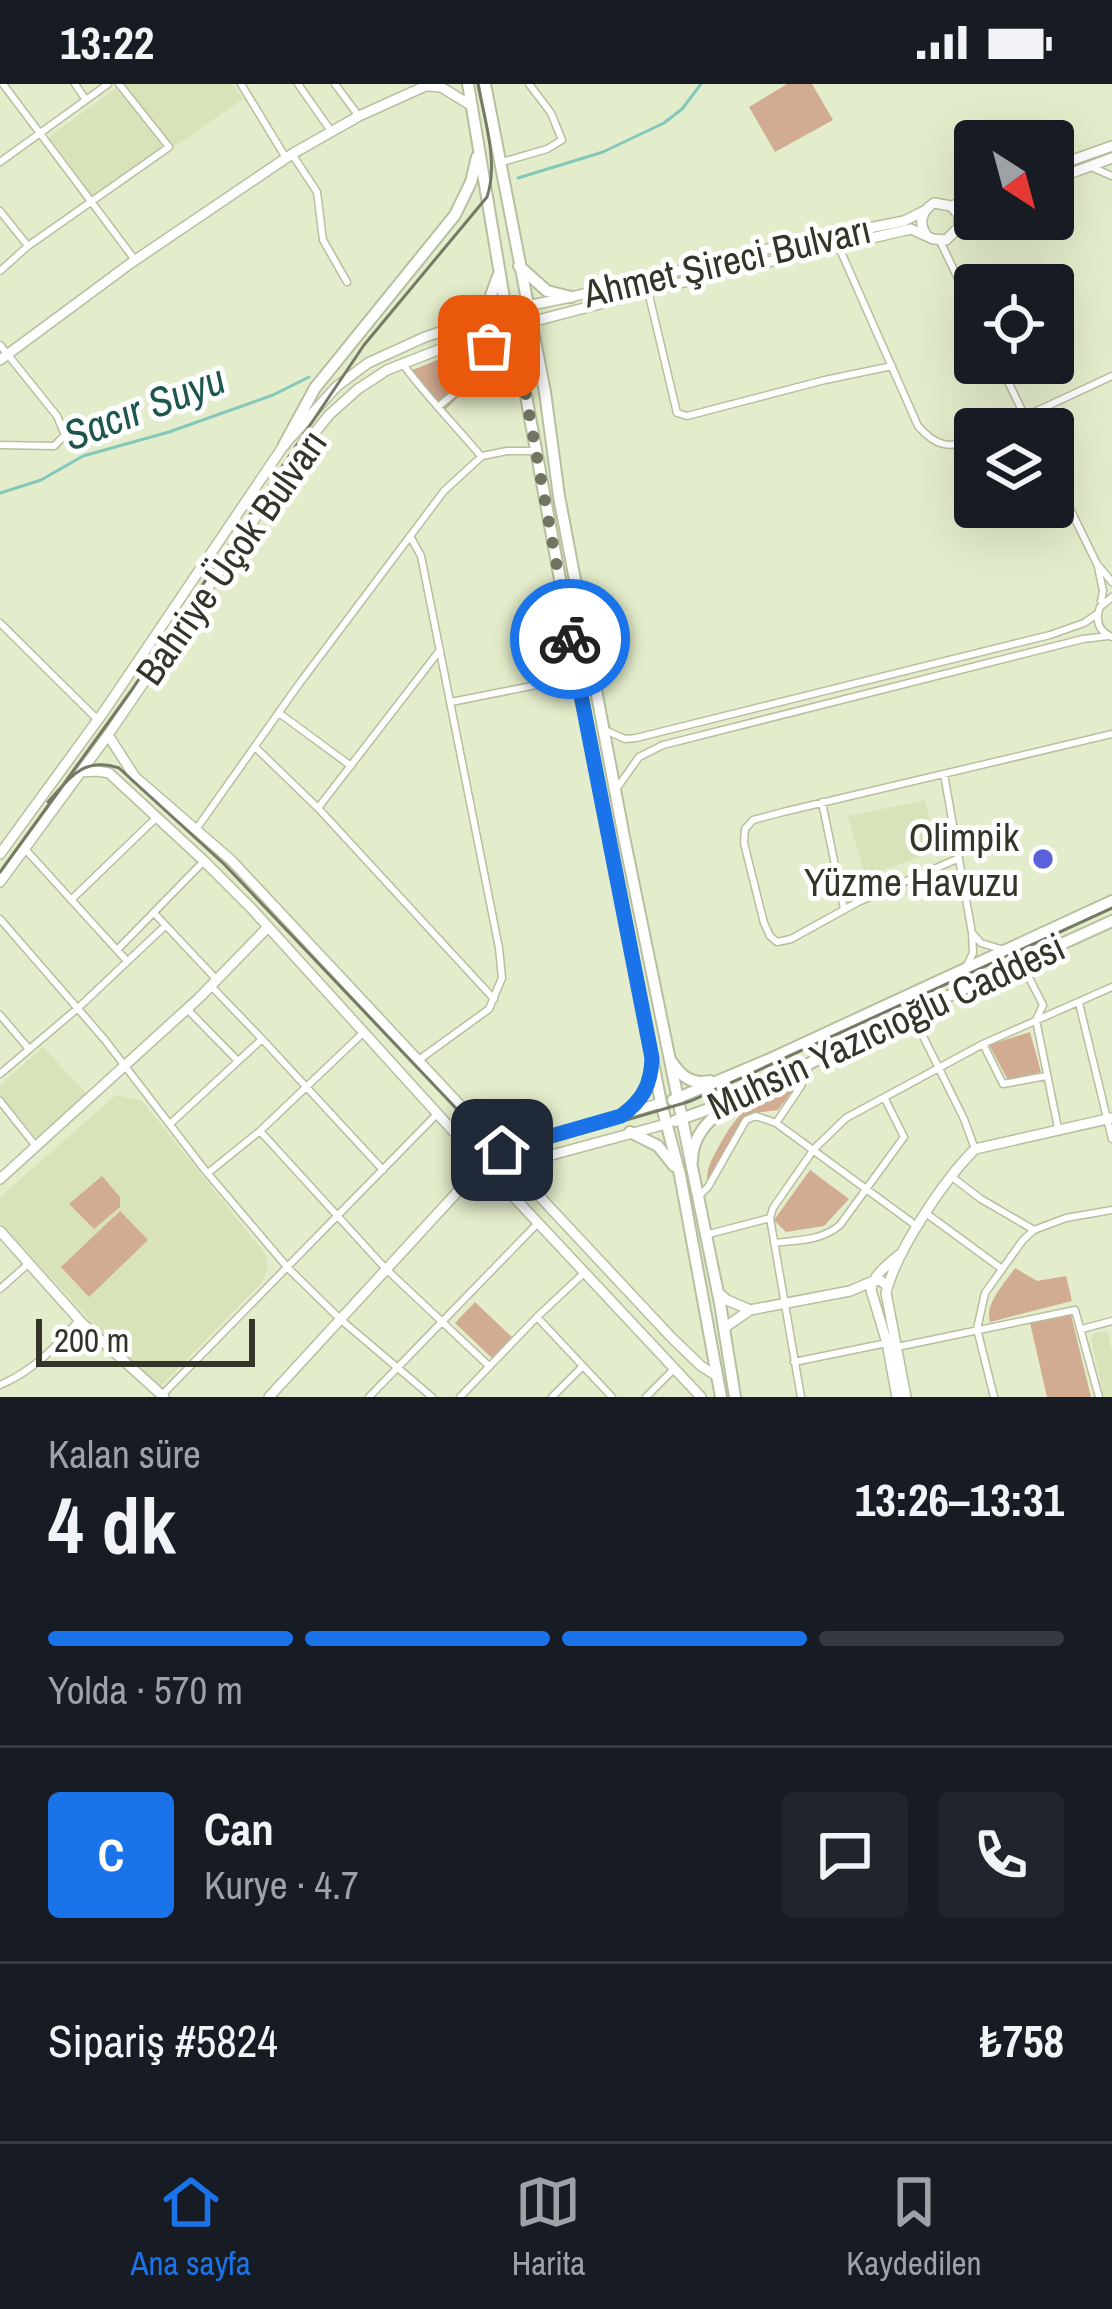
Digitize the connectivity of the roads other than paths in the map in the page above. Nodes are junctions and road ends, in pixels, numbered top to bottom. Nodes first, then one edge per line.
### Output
1 (3, 84) edge
2 (75, 84) edge
3 (108, 84) edge
4 (119, 84) edge
5 (241, 84) edge
6 (298, 84) edge
7 (335, 84) edge
8 (468, 84) edge
9 (529, 84) edge
10 (429, 85) edge
11 (413, 88) edge
12 (488, 88) edge
13 (86, 100) junction
14 (473, 107) junction
15 (359, 116) junction
16 (331, 131) junction
17 (40, 135) junction
18 (1112, 146) edge
19 (479, 148) junction
20 (289, 156) junction
21 (1112, 158) edge
22 (1074, 160) edge
23 (0, 162) edge
24 (499, 164) junction
25 (1088, 166) junction
26 (1074, 172) edge
27 (1112, 176) edge
28 (89, 202) junction
29 (952, 206) joint
30 (954, 209) edge
31 (0, 211) edge
32 (924, 212) junction
33 (954, 234) edge
34 (927, 236) junction
35 (940, 241) junction
36 (838, 245) junction
37 (28, 246) junction
38 (135, 260) junction
39 (519, 266) junction
40 (500, 267) junction
41 (954, 270) edge
42 (0, 271) edge
43 (347, 282) dead end
44 (648, 291) junction
45 (571, 297) junction
46 (528, 305) junction
47 (506, 310) junction
48 (469, 322) junction
49 (531, 322) junction
50 (510, 327) junction
51 (466, 338) junction
52 (2, 353) edge
53 (503, 354) junction
54 (402, 363) junction
55 (892, 366) junction
56 (521, 369) junction
57 (1112, 376) edge
58 (440, 406) junction
59 (1046, 408) edge
60 (0, 445) edge
61 (284, 446) junction
62 (954, 446) edge
63 (536, 451) junction
64 (482, 456) junction
65 (1074, 517) edge
66 (410, 536) junction
67 (1097, 564) junction
68 (1112, 579) edge
69 (1112, 597) edge
70 (1098, 610) junction
71 (0, 623) edge
72 (1065, 631) junction
73 (1111, 637) edge
74 (1069, 643) junction
75 (440, 650) junction
76 (578, 677) junction
77 (451, 702) junction
78 (279, 713) junction
79 (98, 721) junction
80 (603, 729) junction
81 (650, 734) junction
82 (1112, 734) edge
83 (108, 735) junction
84 (255, 747) junction
85 (654, 748) junction
86 (351, 766) junction
87 (81, 772) junction
88 (944, 774) junction
89 (615, 791) junction
90 (822, 802) junction
91 (318, 808) junction
92 (157, 817) junction
93 (197, 828) junction
94 (25, 849) junction
95 (0, 854) edge
96 (957, 859) junction
97 (204, 861) junction
98 (0, 882) edge
99 (71, 900) junction
100 (1112, 901) edge
101 (844, 909) junction
102 (154, 913) junction
103 (0, 919) edge
104 (1112, 921) edge
105 (165, 926) junction
106 (268, 927) junction
107 (972, 933) junction
108 (117, 950) junction
109 (1007, 950) junction
110 (127, 962) junction
111 (1022, 962) junction
112 (962, 971) junction
113 (214, 983) junction
114 (1112, 987) edge
115 (494, 999) junction
116 (1078, 1004) junction
117 (78, 1008) junction
118 (188, 1009) junction
119 (911, 1014) junction
120 (0, 1015) edge
121 (1036, 1020) junction
122 (364, 1031) junction
123 (262, 1039) junction
124 (982, 1044) junction
125 (29, 1049) junction
126 (668, 1057) junction
127 (652, 1058) junction
128 (420, 1059) junction
129 (238, 1061) junction
130 (810, 1063) junction
131 (124, 1066) junction
132 (938, 1066) junction
133 (0, 1074) edge
134 (730, 1076) junction
135 (1046, 1076) junction
136 (306, 1086) junction
137 (676, 1099) junction
138 (885, 1099) junction
139 (734, 1100) junction
140 (0, 1101) edge
141 (661, 1103) junction
142 (438, 1112) junction
143 (621, 1116) junction
144 (1110, 1118) edge
145 (680, 1119) junction
146 (776, 1123) junction
147 (170, 1124) junction
148 (666, 1124) junction
149 (1058, 1129) junction
150 (260, 1131) junction
151 (630, 1132) junction
152 (1112, 1139) edge
153 (37, 1147) junction
154 (814, 1149) junction
155 (975, 1149) junction
156 (502, 1150) junction
157 (483, 1164) junction
158 (512, 1166) junction
159 (383, 1170) junction
160 (208, 1173) junction
161 (686, 1176) junction
162 (952, 1177) junction
163 (0, 1180) edge
164 (866, 1191) junction
165 (697, 1198) junction
166 (1112, 1210) edge
167 (927, 1214) junction
168 (337, 1218) junction
169 (770, 1218) junction
170 (539, 1222) junction
171 (918, 1227) junction
172 (1034, 1230) junction
173 (0, 1231) edge
174 (705, 1235) junction
175 (774, 1243) junction
176 (902, 1251) junction
177 (27, 1264) junction
178 (288, 1268) junction
179 (385, 1268) junction
180 (1002, 1269) junction
181 (586, 1272) junction
182 (874, 1280) junction
183 (0, 1289) edge
184 (887, 1289) junction
185 (717, 1291) junction
186 (850, 1291) junction
187 (872, 1295) junction
188 (783, 1304) junction
189 (750, 1310) junction
190 (537, 1317) junction
191 (340, 1319) junction
192 (79, 1320) junction
193 (442, 1320) junction
194 (1112, 1321) edge
195 (724, 1328) junction
196 (977, 1329) junction
197 (1082, 1329) junction
198 (891, 1345) junction
199 (794, 1361) junction
200 (489, 1366) junction
201 (582, 1366) junction
202 (395, 1367) junction
203 (674, 1369) junction
204 (717, 1376) junction
205 (0, 1385) edge
206 (162, 1396) edge
207 (268, 1397) edge
208 (369, 1397) edge
209 (432, 1397) edge
210 (460, 1397) edge
211 (552, 1397) edge
212 (613, 1397) edge
213 (646, 1397) edge
214 (701, 1397) edge
215 (721, 1397) edge
216 (735, 1397) edge
217 (801, 1397) edge
218 (901, 1397) edge
219 (994, 1397) edge
220 (1099, 1397) edge

1 - 17 street
2 - 13 street
3 - 13 street
4 - 28 street
5 - 20 street
6 - 16 street
7 - 15 street
8 - 14 main road
9 - 24 street
10 - 11 street
10 - 14 street
11 - 15 street
12 - 24 main road
13 - 17 street
14 - 19 main road
15 - 16 street
16 - 20 street
17 - 23 street
17 - 28 street
18 - 22 street
19 - 40 main road
19 - 61 main road
20 - 38 street
20 - 43 street
21 - 25 street
24 - 39 main road
25 - 26 street
25 - 27 street
28 - 37 street
28 - 38 street
29 - 30 street
29 - 32 street
31 - 37 street
32 - 34 street
32 - 45 street, Ahmet Şireci Bulvarı
33 - 35 street
34 - 35 street
34 - 36 street, Bahriye Üçok Bulvarı
35 - 41 street
36 - 44 street, Bahriye Üçok Bulvarı
36 - 55 street
37 - 42 street
38 - 52 street
39 - 45 main road
39 - 46 main road
40 - 47 main road
40 - 48 main road
44 - 49 street, Bahriye Üçok Bulvarı
44 - 55 street
45 - 46 street, Ahmet Şireci Bulvarı
46 - 47 street, Bahriye Üçok Bulvarı
46 - 49 main road
47 - 48 street, Bahriye Üçok Bulvarı
47 - 50 main road
48 - 61 street, Bahriye Üçok Bulvarı
49 - 50 street, Bahriye Üçok Bulvarı
49 - 80 main road
50 - 51 street, Bahriye Üçok Bulvarı
50 - 56 main road
51 - 53 main road
51 - 54 street, Bahriye Üçok Bulvarı
52 - 60 street
53 - 56 main road
53 - 58 street
54 - 58 street
54 - 83 street, Bahriye Üçok Bulvarı
55 - 62 street
56 - 63 main road
57 - 59 street
58 - 64 street
61 - 79 street, Bahriye Üçok Bulvarı
63 - 64 street
63 - 76 main road
64 - 66 street
65 - 67 street
66 - 75 street
66 - 78 street
67 - 68 street
67 - 70 street
69 - 70 street
70 - 72 street
70 - 73 street
71 - 79 street
72 - 74 street
72 - 81 street
73 - 74 street
74 - 85 street
75 - 77 street
75 - 86 street
76 - 77 street
76 - 127 main road
77 - 115 street
78 - 84 street
78 - 86 street
79 - 95 street, Bahriye Üçok Bulvarı
80 - 81 street
80 - 89 main road
81 - 85 street
82 - 88 street
83 - 87 street, Bahriye Üçok Bulvarı
83 - 93 street
84 - 91 street
84 - 93 street
85 - 89 street
86 - 91 street
87 - 92 street
87 - 94 street, Bahriye Üçok Bulvarı
88 - 90 street
88 - 96 street
89 - 126 main road
90 - 101 street
90 - 101 street
91 - 115 street
92 - 97 street
92 - 99 street
93 - 128 street
94 - 98 street, Bahriye Üçok Bulvarı
94 - 99 street
96 - 101 street
96 - 107 street
97 - 102 street
97 - 106 street
99 - 108 street
100 - 109 main road, Muhsin Yazıcıoğlu Caddesi
102 - 105 street
102 - 108 street
103 - 117 street
104 - 111 main road, Muhsin Yazıcıoğlu Caddesi
105 - 110 street
105 - 113 street
106 - 113 street
106 - 122 street
107 - 109 street
107 - 112 street
108 - 110 street
109 - 112 main road, Muhsin Yazıcıoğlu Caddesi
110 - 117 street
111 - 119 main road, Muhsin Yazıcıoğlu Caddesi
111 - 121 street
112 - 134 main road, Muhsin Yazıcıoğlu Caddesi
113 - 118 street
113 - 123 street
114 - 116 street
115 - 128 street
116 - 121 street
116 - 144 street
117 - 125 street
117 - 131 street
118 - 129 street
118 - 131 street
119 - 130 main road, Muhsin Yazıcıoğlu Caddesi
119 - 132 street
120 - 125 street
121 - 124 street
121 - 135 street
122 - 136 street
122 - 142 street
123 - 129 street
123 - 136 street
124 - 132 street
124 - 135 street
125 - 133 street
126 - 134 main road
126 - 137 main road
127 - 141 main road
127 - 143 main road
128 - 156 street
129 - 147 street
130 - 139 main road, Muhsin Yazıcıoğlu Caddesi
130 - 146 street
131 - 147 street
131 - 153 street
132 - 138 street
132 - 155 street
134 - 137 main road, Muhsin Yazıcıoğlu Caddesi
135 - 149 street
136 - 150 street
136 - 159 street
137 - 141 main road, Muhsin Yazıcıoğlu Caddesi
137 - 145 main road
138 - 154 street
138 - 164 street
139 - 145 main road, Muhsin Yazıcıoğlu Caddesi
139 - 161 main road
140 - 153 street
141 - 143 street, Muhsin Yazıcıoğlu Caddesi
141 - 148 main road
142 - 157 street
142 - 159 street
143 - 156 street, Muhsin Yazıcıoğlu Caddesi
144 - 149 street
144 - 152 street
145 - 148 main road, Muhsin Yazıcıoğlu Caddesi
145 - 161 main road
146 - 154 street
146 - 165 street
147 - 160 street
148 - 151 street, Muhsin Yazıcıoğlu Caddesi
148 - 161 main road
149 - 155 street
150 - 160 street
150 - 168 street
151 - 158 street, Muhsin Yazıcıoğlu Caddesi
151 - 161 main road
153 - 163 street
154 - 164 street
154 - 169 street
155 - 162 street
156 - 157 street, Muhsin Yazıcıoğlu Caddesi
156 - 158 street
157 - 158 street, Muhsin Yazıcıoğlu Caddesi
157 - 170 street
157 - 179 street
158 - 204 street
159 - 168 street
160 - 178 street
161 - 165 main road
161 - 204 main road
162 - 167 street
162 - 172 street
164 - 171 street
164 - 175 street
165 - 174 main road
166 - 172 street
167 - 171 street
167 - 180 street
168 - 178 street
168 - 179 street
169 - 174 street
169 - 175 street
170 - 181 street
170 - 193 street
171 - 176 street
172 - 180 street
173 - 177 street
174 - 185 main road
175 - 188 street
176 - 182 street
176 - 184 street
177 - 183 street
177 - 192 street
178 - 191 street
178 - 206 street
179 - 191 street
179 - 193 street
180 - 196 street
181 - 190 street
181 - 203 street
182 - 184 street
182 - 186 street
182 - 187 street
184 - 187 street
184 - 198 street
185 - 189 street
185 - 195 main road
186 - 187 street
186 - 188 street
187 - 198 street
188 - 189 street
188 - 199 street
189 - 195 street
190 - 200 street
190 - 201 street
191 - 202 street
191 - 207 street
192 - 205 street
192 - 206 street
193 - 200 street
193 - 202 street
194 - 197 street
195 - 216 main road
196 - 197 street
196 - 198 street
196 - 219 street
197 - 220 street
198 - 199 street
198 - 218 street
199 - 217 street
200 - 210 street
201 - 211 street
201 - 212 street
202 - 208 street
202 - 209 street
203 - 213 street
203 - 214 street
204 - 215 main road

